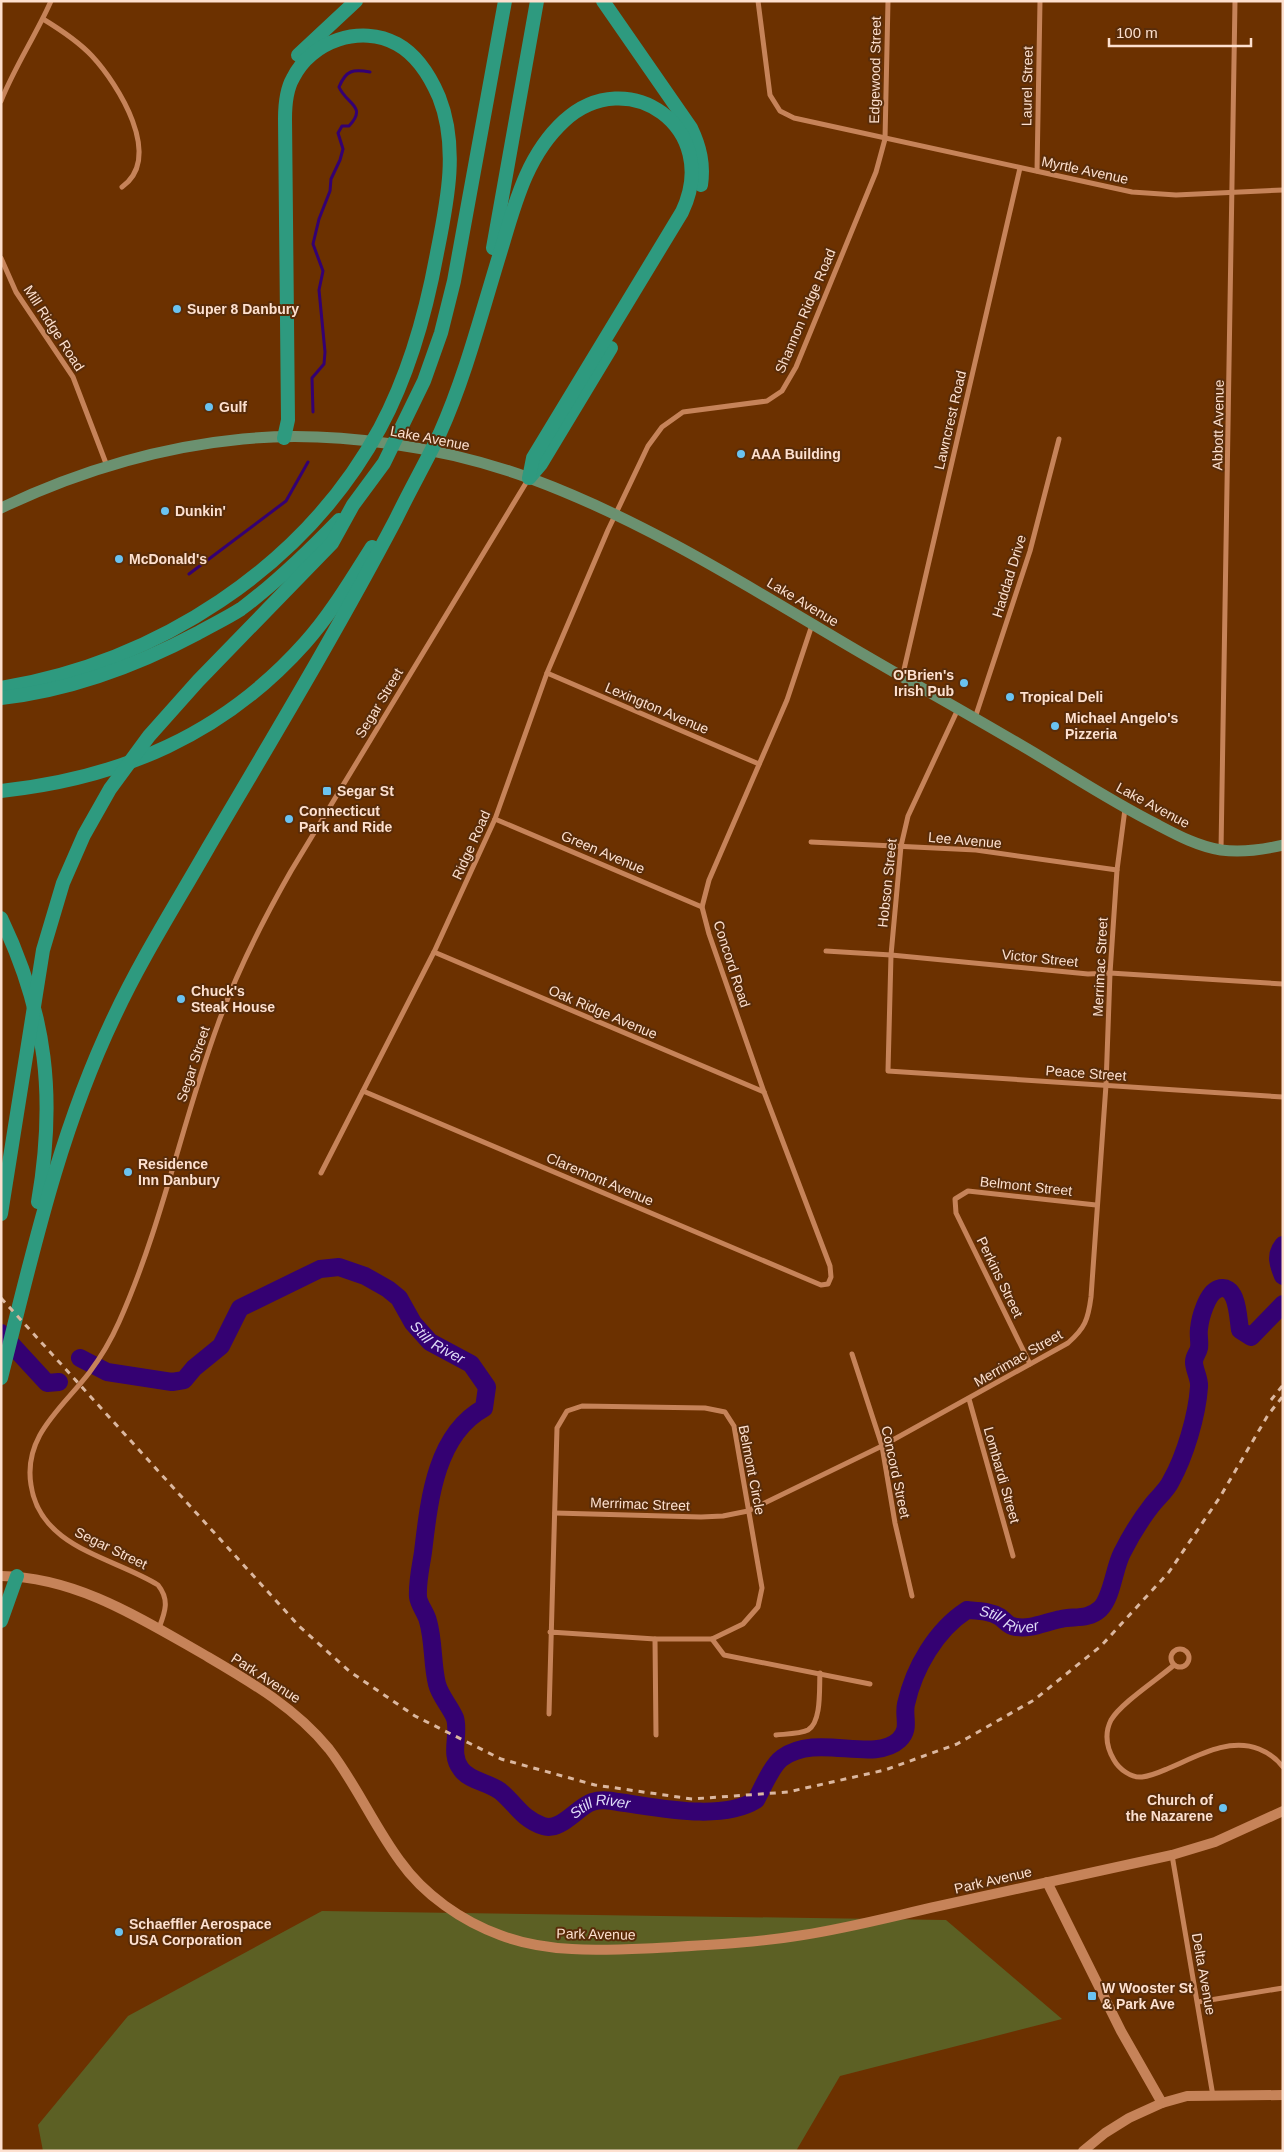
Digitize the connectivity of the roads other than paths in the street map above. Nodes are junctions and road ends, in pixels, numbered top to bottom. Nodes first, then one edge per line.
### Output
1 (51, 1) edge
2 (356, 1) edge
3 (504, 1) edge
4 (537, 1) edge
5 (603, 1) edge
6 (758, 1) edge
7 (888, 1) edge
8 (1040, 1) edge
9 (1235, 1) edge
10 (44, 19) junction
11 (1, 101) edge
12 (885, 139) junction
13 (1020, 168) junction
14 (1037, 171) junction
15 (122, 187) dead end
16 (1283, 190) edge
17 (1234, 191) junction
18 (1, 258) edge
19 (473, 339) junction
20 (284, 438) junction
21 (1059, 439) dead end
22 (108, 467) junction
23 (422, 468) junction
24 (529, 478) junction
25 (353, 505) junction
26 (1, 508) edge
27 (615, 514) junction
28 (813, 625) junction
29 (547, 673) junction
30 (902, 678) junction
31 (1, 688) edge
32 (1, 698) edge
33 (958, 708) junction
34 (975, 718) junction
35 (759, 764) junction
36 (1, 791) edge
37 (1125, 808) junction
38 (495, 819) junction
39 (811, 842) dead end
40 (1283, 845) edge
41 (901, 846) junction
42 (1221, 850) junction
43 (1117, 870) junction
44 (702, 906) junction
45 (1, 918) edge
46 (826, 951) dead end
47 (434, 952) junction
48 (891, 954) junction
49 (1110, 973) junction
50 (1283, 984) edge
51 (888, 1071) joint
52 (1106, 1086) junction
53 (363, 1091) junction
54 (764, 1092) junction
55 (1283, 1097) edge
56 (321, 1173) dead end
57 (955, 1199) joint
58 (1096, 1205) junction
59 (1, 1214) edge
60 (30, 1253) junction
61 (828, 1284) joint
62 (852, 1354) dead end
63 (1030, 1364) junction
64 (1, 1378) edge
65 (969, 1399) junction
66 (882, 1446) junction
67 (748, 1511) junction
68 (555, 1513) junction
69 (1013, 1556) dead end
70 (1, 1576) edge
71 (17, 1576) junction
72 (912, 1596) dead end
73 (1, 1621) edge
74 (159, 1628) junction
75 (550, 1632) junction
76 (655, 1638) junction
77 (712, 1639) junction
78 (1174, 1665) dead end
79 (820, 1673) junction
80 (870, 1684) dead end
81 (549, 1714) dead end
82 (656, 1735) dead end
83 (776, 1735) dead end
84 (1283, 1767) edge
85 (1283, 1811) edge
86 (1172, 1855) junction
87 (1047, 1882) junction
88 (1283, 1988) edge
89 (1198, 2002) junction
90 (1283, 2095) edge
91 (1213, 2096) junction
92 (1162, 2102) junction
93 (1083, 2151) edge

1 - 10 street
2 - 20 highway
3 - 25 highway
4 - 19 highway
5 - 24 highway
6 - 12 street, Myrtle Avenue
7 - 12 street, Edgewood Street
8 - 14 street, Laurel Street
9 - 17 street, Abbott Avenue
10 - 11 street
10 - 15 street
12 - 13 street, Myrtle Avenue
12 - 27 street, Shannon Ridge Road
13 - 14 street, Myrtle Avenue
13 - 30 street, Lawncrest Road
14 - 17 street, Myrtle Avenue
16 - 17 street, Myrtle Avenue
17 - 42 street, Abbott Avenue
18 - 22 street, Mill Ridge Road
19 - 23 highway
19 - 24 highway
20 - 22 main road, Lake Avenue
20 - 24 main road, Lake Avenue
20 - 31 highway
21 - 34 street, Haddad Drive
22 - 26 main road, Lake Avenue
23 - 36 highway
23 - 60 highway
24 - 27 main road, Lake Avenue
24 - 74 street, Segar Street
25 - 32 highway
25 - 59 highway
27 - 28 main road, Lake Avenue
27 - 29 street, Ridge Road
28 - 30 main road, Lake Avenue
28 - 35 street, Concord Road
29 - 35 street, Lexington Avenue
29 - 38 street, Ridge Road
30 - 33 main road, Lake Avenue
33 - 34 main road, Lake Avenue
33 - 41 street, Hobson Street
34 - 37 main road, Lake Avenue
35 - 44 street, Concord Road
37 - 42 main road, Lake Avenue
37 - 43 street, Merrimac Street
38 - 44 street, Green Avenue
38 - 47 street, Ridge Road
39 - 41 street, Lee Avenue
40 - 42 main road, Lake Avenue
41 - 43 street, Lee Avenue
41 - 48 street, Hobson Street
43 - 49 street, Merrimac Street
44 - 54 street, Concord Road
45 - 60 highway
46 - 48 street, Victor Street
47 - 53 street, Ridge Road
47 - 54 street, Oak Ridge Avenue
48 - 49 street, Victor Street
48 - 51 street, Hobson Street
49 - 50 street, Victor Street
49 - 52 street, Merrimac Street
51 - 52 street, Peace Street
52 - 55 street, Peace Street
52 - 58 street, Merrimac Street
53 - 56 street, Ridge Road
53 - 61 street, Claremont Avenue
54 - 61 street, Concord Road
57 - 58 street, Belmont Street
57 - 63 street, Perkins Street
58 - 63 street, Merrimac Street
60 - 64 highway
62 - 66 street, Concord Street
63 - 65 street, Merrimac Street
65 - 66 street, Merrimac Street
65 - 69 street, Lombardi Street
66 - 67 street, Merrimac Street
66 - 72 street, Concord Street
67 - 68 street, Merrimac Street
67 - 68 street, Belmont Circle
67 - 77 street, Belmont Circle
68 - 75 street, Belmont Circle
70 - 71 main road, Park Avenue
71 - 73 highway
71 - 74 main road, Park Avenue
74 - 87 main road, Park Avenue
75 - 76 street, Belmont Circle
75 - 81 street, Belmont Circle
76 - 77 street, Belmont Circle
76 - 82 street
77 - 79 street
78 - 84 street
79 - 80 street
79 - 83 street
85 - 86 main road, Park Avenue
86 - 87 main road, Park Avenue
86 - 89 street, Delta Avenue
87 - 92 main road
88 - 89 street
89 - 91 street, Delta Avenue
90 - 91 main road
91 - 92 main road
92 - 93 main road

